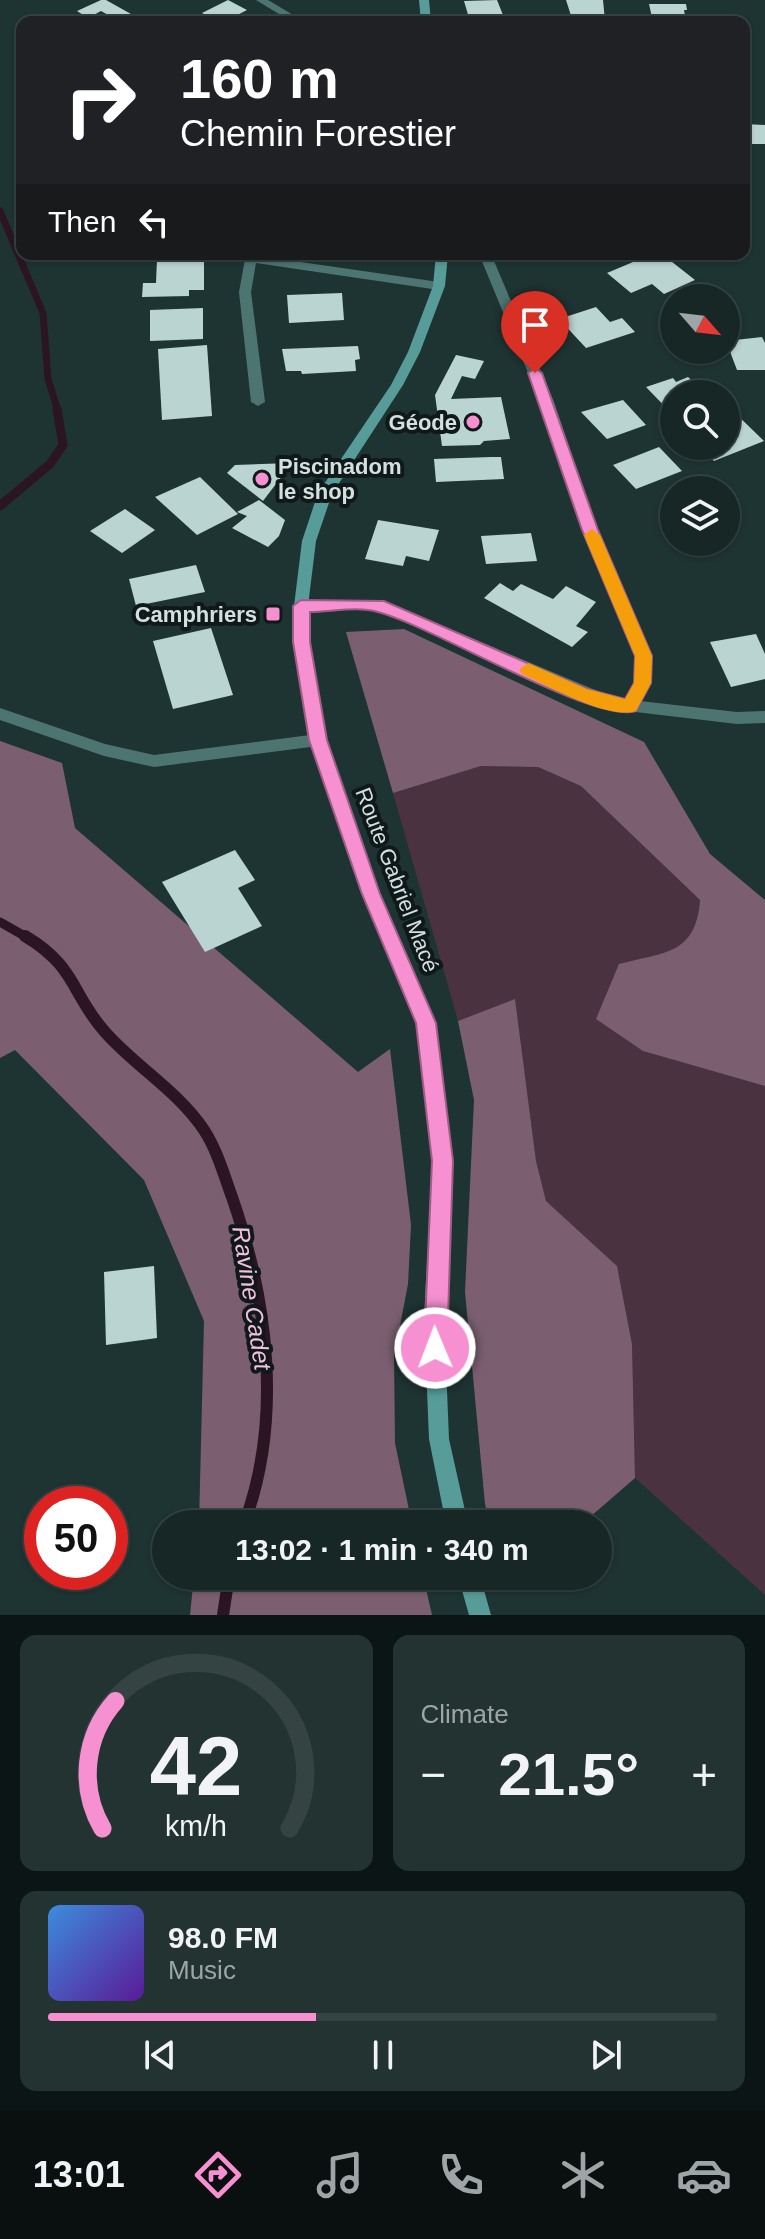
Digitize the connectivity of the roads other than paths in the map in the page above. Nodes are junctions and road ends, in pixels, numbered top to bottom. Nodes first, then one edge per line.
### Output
1 (261, 0) edge
2 (289, 16) edge
3 (250, 260) edge
4 (276, 260) edge
5 (441, 260) edge
6 (488, 260) edge
7 (439, 286) junction
8 (258, 402) dead end
9 (301, 606) junction
10 (630, 706) junction
11 (0, 714) edge
12 (765, 717) edge
13 (318, 740) junction
14 (454, 1510) edge
15 (473, 1590) edge
16 (480, 1615) edge

1 - 2 street
3 - 8 street
4 - 7 street
5 - 7 main road, Route Gabriel Macé
6 - 10 street
7 - 9 main road, Route Gabriel Macé
9 - 10 street
9 - 13 main road, Route Gabriel Macé
10 - 12 street
11 - 13 street
13 - 14 main road, Route Gabriel Macé
15 - 16 main road

